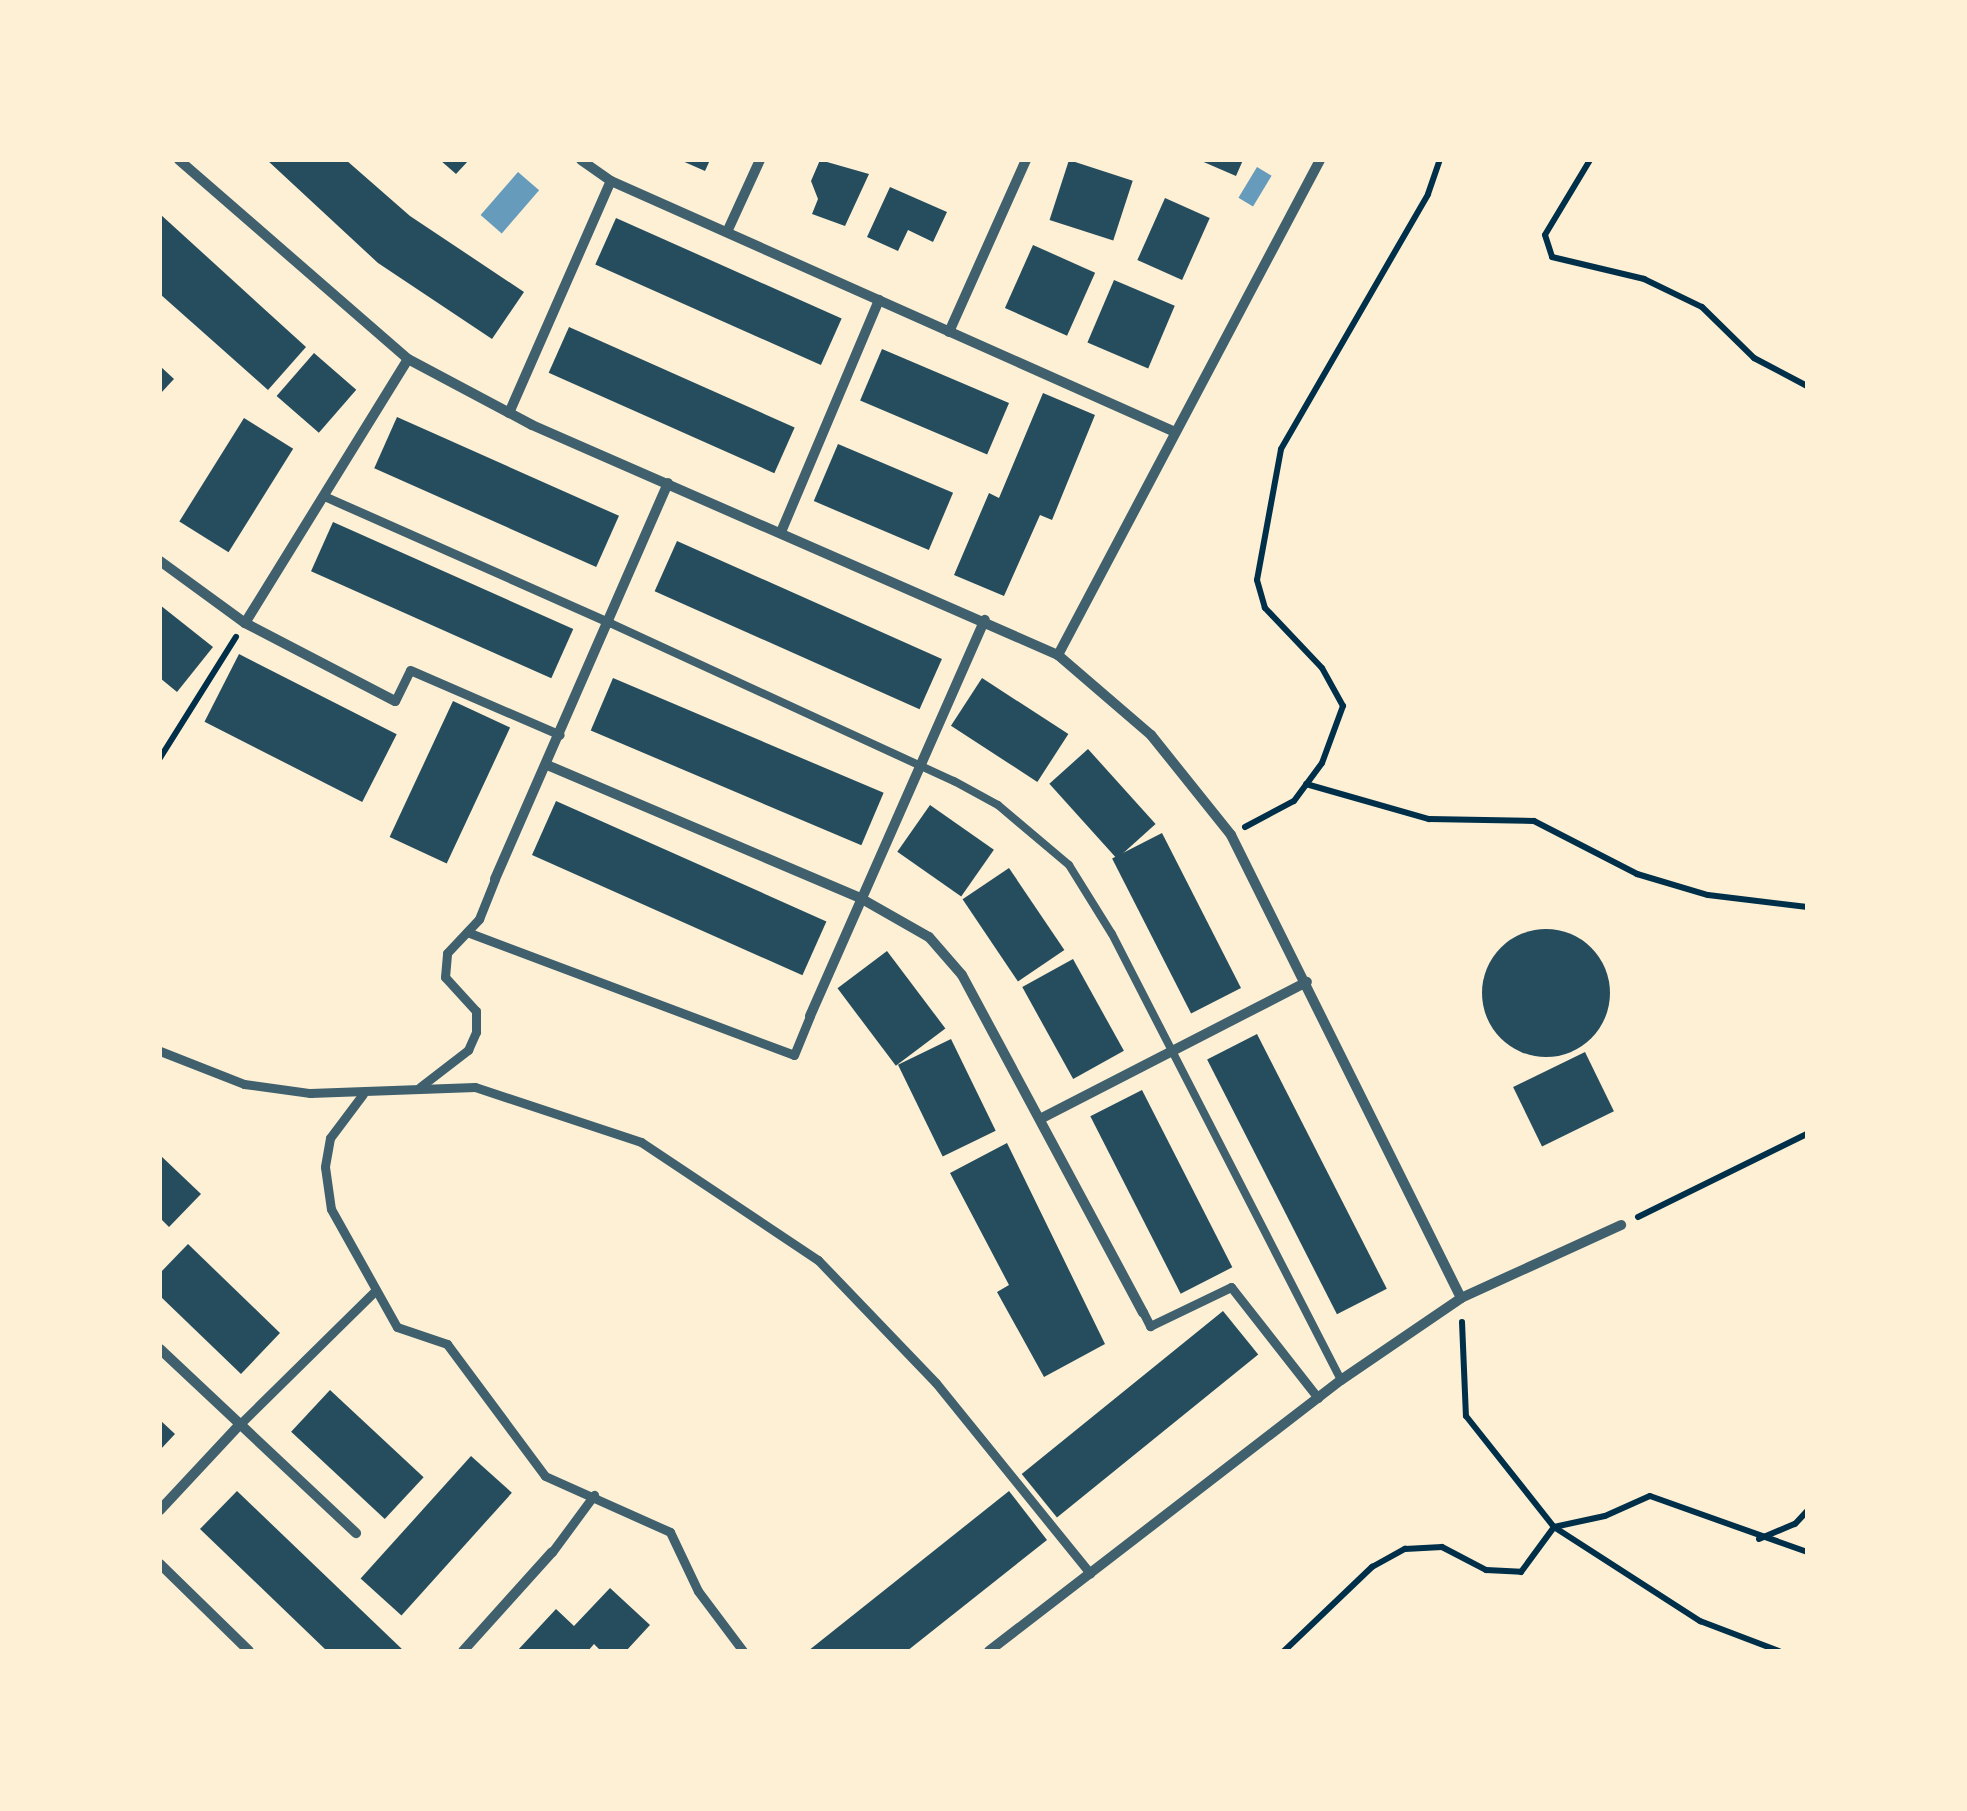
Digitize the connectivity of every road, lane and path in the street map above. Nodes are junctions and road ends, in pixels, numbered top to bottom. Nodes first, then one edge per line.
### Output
1 (179, 160) edge
2 (581, 160) edge
3 (760, 160) edge
4 (1026, 160) edge
5 (1320, 160) edge
6 (1440, 160) edge
7 (1590, 160) edge
8 (611, 181) junction
9 (726, 232) junction
10 (879, 300) junction
11 (950, 332) junction
12 (408, 359) junction
13 (1807, 386) edge
14 (510, 413) junction
15 (1175, 432) junction
16 (668, 484) junction
17 (324, 496) junction
18 (781, 532) junction
19 (160, 561) edge
20 (986, 620) junction
21 (245, 623) junction
22 (610, 623) junction
23 (1058, 654) junction
24 (395, 701) joint
25 (560, 735) junction
26 (160, 758) edge
27 (921, 764) junction
28 (548, 765) junction
29 (1306, 784) junction
30 (1231, 834) junction
31 (495, 879) joint
32 (862, 900) junction
33 (1807, 907) edge
34 (467, 932) junction
35 (1307, 982) junction
36 (810, 1016) joint
37 (160, 1051) edge
38 (1172, 1051) junction
39 (173, 1058) junction
40 (160, 1061) edge
41 (420, 1087) junction
42 (363, 1094) junction
43 (1040, 1118) junction
44 (1807, 1134) edge
45 (1621, 1225) joint
46 (374, 1292) junction
47 (1460, 1298) junction
48 (1143, 1312) joint
49 (160, 1349) edge
50 (1340, 1380) junction
51 (1318, 1398) junction
52 (241, 1423) junction
53 (594, 1495) junction
54 (160, 1510) edge
55 (1807, 1511) edge
56 (1554, 1527) junction
57 (356, 1534) dead end
58 (1758, 1540) junction
59 (552, 1552) joint
60 (1807, 1552) edge
61 (160, 1564) edge
62 (1090, 1573) junction
63 (249, 1651) edge
64 (463, 1651) edge
65 (743, 1651) edge
66 (989, 1651) edge
67 (1284, 1651) edge
68 (1779, 1651) edge

1 - 12 street
2 - 8 street
3 - 9 street
4 - 11 street
5 - 15 street
6 - 29 path
7 - 13 path
8 - 9 street
8 - 14 street
9 - 10 street
10 - 11 street
10 - 18 street
11 - 15 street
12 - 14 street
12 - 17 street
14 - 16 street
15 - 23 street
16 - 18 street
16 - 22 street
17 - 21 street
17 - 22 street
18 - 20 street
19 - 21 street
20 - 23 street
20 - 27 street
21 - 24 street
21 - 26 path
22 - 25 street
22 - 27 lane
23 - 30 street
24 - 25 street
25 - 28 street
27 - 32 street
27 - 38 lane
28 - 31 street
28 - 32 street
29 - 30 path
29 - 33 path
30 - 35 street
31 - 34 street
32 - 36 street
32 - 43 street
34 - 36 street
34 - 41 street
35 - 38 street
35 - 47 street
37 - 39 street
38 - 43 street
38 - 50 lane
39 - 40 street
39 - 42 street
41 - 42 street
41 - 62 street
42 - 46 street
43 - 48 street
44 - 45 path
45 - 47 street
46 - 52 street
46 - 53 street
47 - 50 street
47 - 56 path
48 - 51 street
49 - 52 street
50 - 51 street
51 - 62 street
52 - 54 street
52 - 57 street
53 - 59 street
53 - 65 street
55 - 58 path
56 - 58 path
56 - 67 path
56 - 68 path
58 - 60 path
59 - 64 street
61 - 63 street
62 - 66 street

